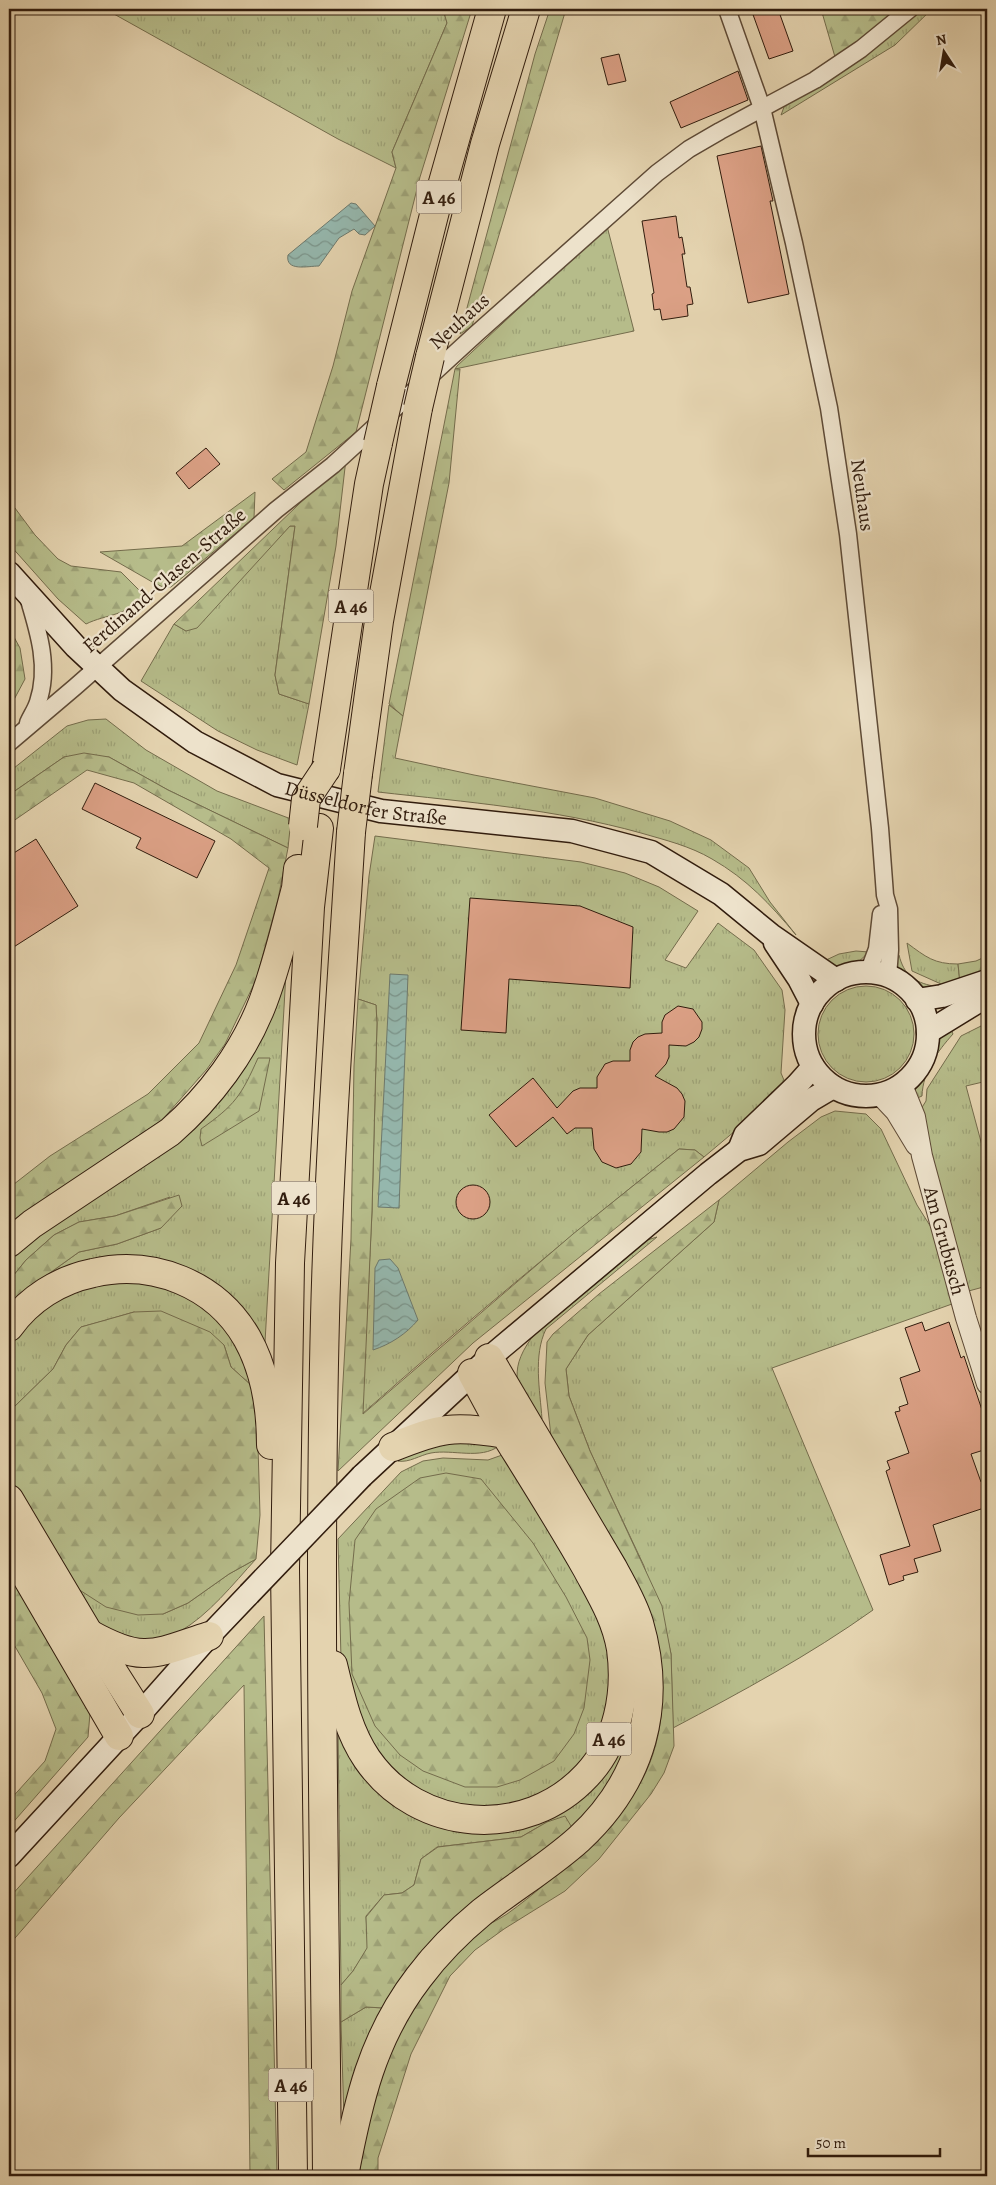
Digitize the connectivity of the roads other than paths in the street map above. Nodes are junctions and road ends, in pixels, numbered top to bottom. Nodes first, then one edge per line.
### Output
1 (492, 9) edge
2 (526, 9) edge
3 (727, 9) edge
4 (910, 9) edge
5 (762, 108) junction
6 (333, 464) joint
7 (9, 573) edge
8 (27, 594) junction
9 (98, 666) junction
10 (24, 729) junction
11 (9, 743) edge
12 (311, 827) junction
13 (771, 935) junction
14 (878, 975) junction
15 (836, 980) junction
16 (987, 981) edge
17 (987, 996) edge
18 (917, 1000) junction
19 (812, 1004) junction
20 (928, 1032) junction
21 (812, 1067) junction
22 (902, 1085) junction
23 (833, 1087) junction
24 (880, 1095) junction
25 (739, 1150) junction
26 (922, 1156) junction
27 (9, 1243) edge
28 (9, 1327) edge
29 (481, 1365) junction
30 (987, 1384) edge
31 (505, 1434) junction
32 (393, 1447) junction
33 (9, 1499) edge
34 (9, 1547) edge
35 (285, 1569) junction
36 (321, 1609) junction
37 (88, 1632) junction
38 (209, 1636) junction
39 (140, 1714) junction
40 (120, 1736) junction
41 (9, 1856) edge
42 (292, 2176) edge
43 (328, 2176) edge
44 (344, 2176) edge

1 - 12 highway, A 46, bridge
2 - 36 highway, A 46, bridge
3 - 5 street, Neuhaus
4 - 5 street, Neuhaus
5 - 6 street, Neuhaus
5 - 14 street, Neuhaus
6 - 9 street, Ferdinand-Clasen-Straße
7 - 8 main road, Düsseldorfer Straße
8 - 9 main road, Düsseldorfer Straße
8 - 10 street, Ferdinand-Clasen-Straße
9 - 10 street, Ferdinand-Clasen-Straße
9 - 13 main road, Düsseldorfer Straße
10 - 11 street, Ferdinand-Clasen-Straße
12 - 27 highway
12 - 35 highway, A 46
13 - 15 main road, Düsseldorfer Straße
13 - 19 main road, Düsseldorfer Straße
14 - 15 main road
14 - 18 main road
15 - 19 main road
16 - 18 main road
17 - 20 main road
18 - 20 main road
19 - 21 main road
20 - 22 main road
21 - 23 main road
21 - 25 main road
22 - 24 main road
22 - 26 street, Am Grubusch
23 - 24 main road
23 - 25 main road
24 - 26 street, Am Grubusch
25 - 29 main road
26 - 30 street, Am Grubusch
28 - 35 highway
29 - 31 highway
29 - 32 main road
29 - 44 highway
31 - 32 highway
31 - 36 highway, A 46
32 - 38 main road, bridge
33 - 37 highway
34 - 40 highway
35 - 42 highway, A 46
36 - 43 highway, A 46
37 - 38 highway
37 - 39 highway
38 - 39 main road
39 - 40 main road
40 - 41 main road

